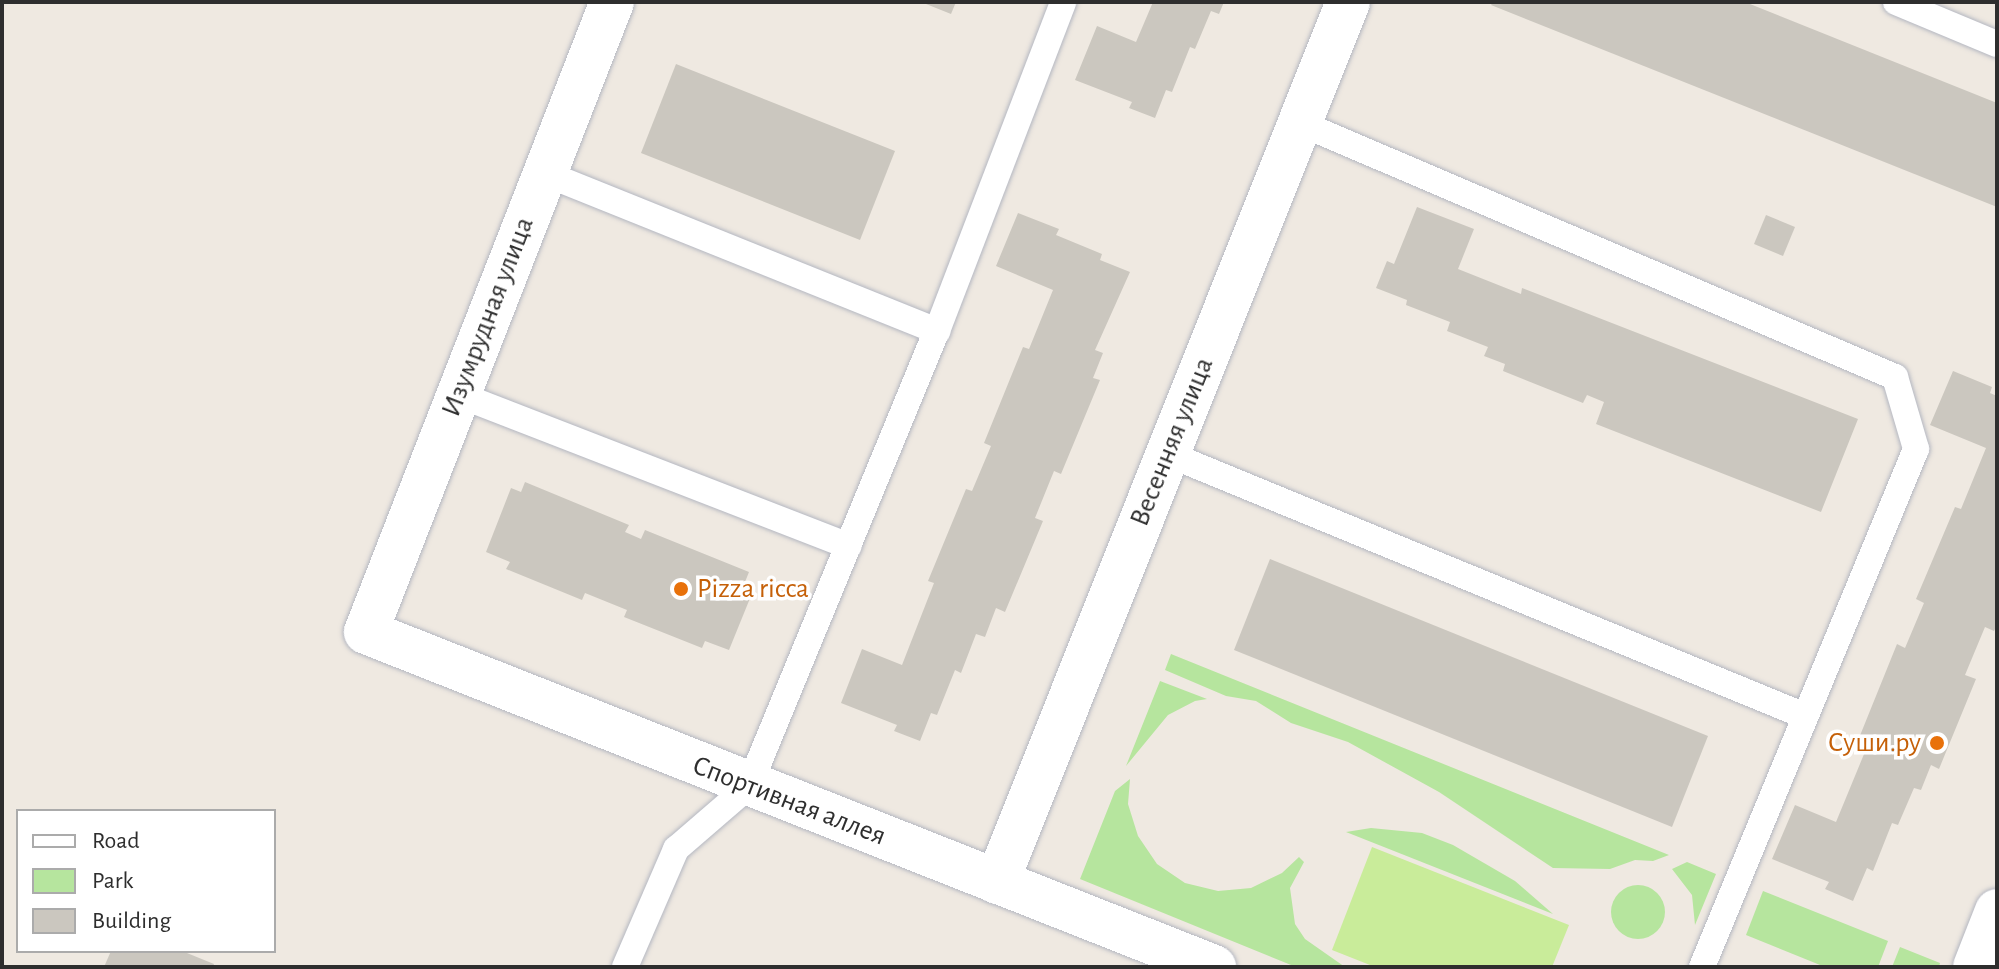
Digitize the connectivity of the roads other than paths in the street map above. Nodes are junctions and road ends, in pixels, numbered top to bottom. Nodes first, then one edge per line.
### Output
1 (612, 2) edge
2 (1063, 2) edge
3 (1348, 2) edge
4 (1896, 2) edge
5 (1997, 44) edge
6 (1300, 123) junction
7 (544, 173) junction
8 (937, 331) junction
9 (457, 394) junction
10 (1168, 454) junction
11 (848, 546) junction
12 (366, 632) joint
13 (1805, 716) junction
14 (749, 786) junction
15 (997, 882) junction
16 (1997, 911) edge
17 (625, 967) edge
18 (1214, 967) edge
19 (1702, 967) edge
20 (1975, 967) edge

1 - 7 street, Изумрудная улица
2 - 8 lane
3 - 6 street, Весенняя улица
4 - 5 lane
6 - 10 street, Весенняя улица
6 - 13 lane
7 - 8 lane
7 - 9 street, Изумрудная улица
8 - 11 lane
9 - 11 lane
9 - 12 street, Изумрудная улица
10 - 13 lane
10 - 15 street, Весенняя улица
11 - 14 lane
12 - 14 street, Спортивная аллея
13 - 19 lane
14 - 15 street, Спортивная аллея
14 - 17 lane
15 - 18 street, Спортивная аллея
16 - 20 street

